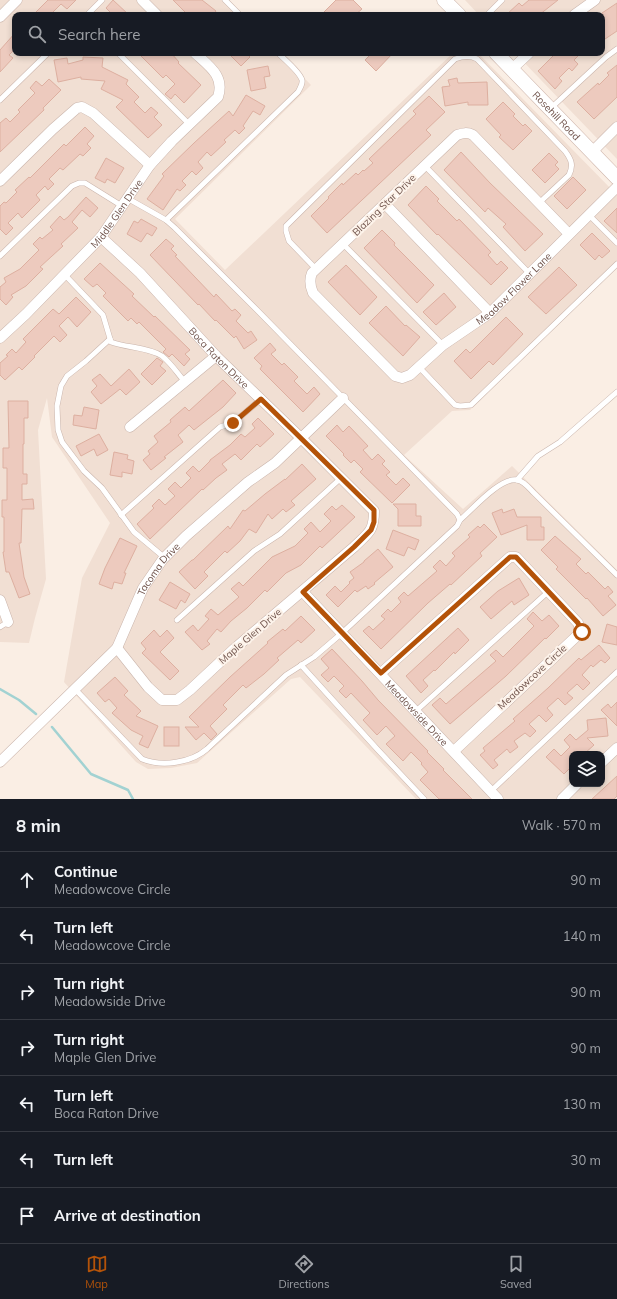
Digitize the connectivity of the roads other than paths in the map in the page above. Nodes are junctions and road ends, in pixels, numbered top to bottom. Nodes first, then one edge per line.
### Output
1 (17, 0) edge
2 (102, 0) edge
3 (142, 0) edge
4 (225, 0) edge
5 (444, 0) edge
6 (502, 0) edge
7 (595, 0) edge
8 (90, 12) edge
9 (154, 12) edge
10 (237, 12) edge
11 (456, 12) edge
12 (490, 12) edge
13 (578, 12) edge
14 (0, 17) edge
15 (617, 49) edge
16 (45, 56) edge
17 (121, 56) edge
18 (198, 56) edge
19 (281, 56) edge
20 (499, 56) edge
21 (526, 56) edge
22 (512, 69) junction
23 (0, 100) edge
24 (550, 108) junction
25 (189, 124) junction
26 (617, 127) edge
27 (592, 152) junction
28 (150, 165) junction
29 (425, 166) junction
30 (617, 178) edge
31 (0, 181) edge
32 (617, 187) edge
33 (125, 202) junction
34 (539, 203) junction
35 (384, 204) junction
36 (589, 215) junction
37 (166, 220) junction
38 (570, 234) junction
39 (101, 237) junction
40 (617, 243) edge
41 (343, 244) junction
42 (0, 256) edge
43 (617, 264) edge
44 (316, 269) junction
45 (530, 274) junction
46 (65, 275) junction
47 (490, 313) junction
48 (0, 338) edge
49 (110, 339) junction
50 (443, 345) junction
51 (216, 356) junction
52 (419, 367) junction
53 (402, 378) joint
54 (185, 382) junction
55 (617, 392) edge
56 (343, 398) junction
57 (261, 399) junction
58 (130, 427) dead end
59 (302, 439) junction
60 (341, 478) junction
61 (517, 480) junction
62 (374, 510) joint
63 (121, 515) junction
64 (460, 520) junction
65 (165, 558) junction
66 (617, 575) edge
67 (549, 591) junction
68 (303, 592) junction
69 (0, 600) edge
70 (177, 620) dead end
71 (4, 624) edge
72 (342, 633) junction
73 (117, 648) junction
74 (301, 664) junction
75 (617, 672) edge
76 (381, 673) junction
77 (75, 689) junction
78 (416, 711) junction
79 (617, 748) edge
80 (454, 751) junction
81 (605, 759) edge
82 (0, 762) edge
83 (574, 787) edge
84 (491, 791) junction
85 (424, 799) edge
86 (498, 799) edge
87 (562, 799) edge

1 - 14 street
2 - 8 lane
3 - 9 street
4 - 10 lane
5 - 11 street
6 - 12 lane
7 - 13 street
15 - 24 lane
16 - 23 lane
17 - 25 lane
18 - 25 street, Middle Glen Drive
19 - 37 lane
20 - 22 street, Rosehill Road
21 - 22 street
22 - 24 street, Rosehill Road
24 - 27 street, Rosehill Road
25 - 28 street, Middle Glen Drive
26 - 27 street
27 - 30 street, Rosehill Road
28 - 31 street
28 - 33 street, Middle Glen Drive
29 - 34 street, Blazing Star Drive
29 - 35 street, Blazing Star Drive
29 - 45 lane
32 - 36 street, Meadow Flower Lane
33 - 37 lane
33 - 39 street, Middle Glen Drive
33 - 42 lane
34 - 38 street
34 - 44 lane
35 - 41 street, Blazing Star Drive
35 - 47 street
36 - 38 street, Meadow Flower Lane
36 - 40 lane
37 - 56 lane
38 - 45 street, Meadow Flower Lane
39 - 46 street, Middle Glen Drive
39 - 51 street, Boca Raton Drive
41 - 44 street, Blazing Star Drive
41 - 50 lane
43 - 52 lane
44 - 53 street, Blazing Star Drive
45 - 47 street, Meadow Flower Lane
46 - 48 street, Middle Glen Drive
46 - 49 lane
47 - 50 street, Meadow Flower Lane
49 - 54 lane
49 - 63 lane
50 - 52 street, Meadow Flower Lane
51 - 54 street
51 - 57 street, Boca Raton Drive
52 - 53 street, Meadow Flower Lane
54 - 58 street
55 - 61 lane
56 - 59 street, Tacoma Drive
56 - 64 lane
57 - 59 street, Boca Raton Drive
57 - 63 lane
59 - 60 street, Boca Raton Drive
59 - 65 street, Tacoma Drive
60 - 62 street, Boca Raton Drive
60 - 70 lane
61 - 64 lane
61 - 66 lane
62 - 68 street, Maple Glen Drive
63 - 65 lane
64 - 72 lane
65 - 73 street, Tacoma Drive
67 - 76 street, Meadowcove Circle
67 - 78 lane
67 - 80 street, Meadowcove Circle
68 - 72 street, Meadowside Drive
68 - 73 street, Maple Glen Drive
69 - 71 street
72 - 74 lane
72 - 76 street, Meadowside Drive
73 - 77 street, Tacoma Drive
74 - 77 lane
74 - 85 lane
75 - 84 lane
76 - 78 street, Meadowside Drive
77 - 82 street, Tacoma Drive
78 - 80 street, Meadowside Drive
79 - 81 street
80 - 84 street, Meadowside Drive
83 - 87 street
84 - 86 street, Meadowside Drive

